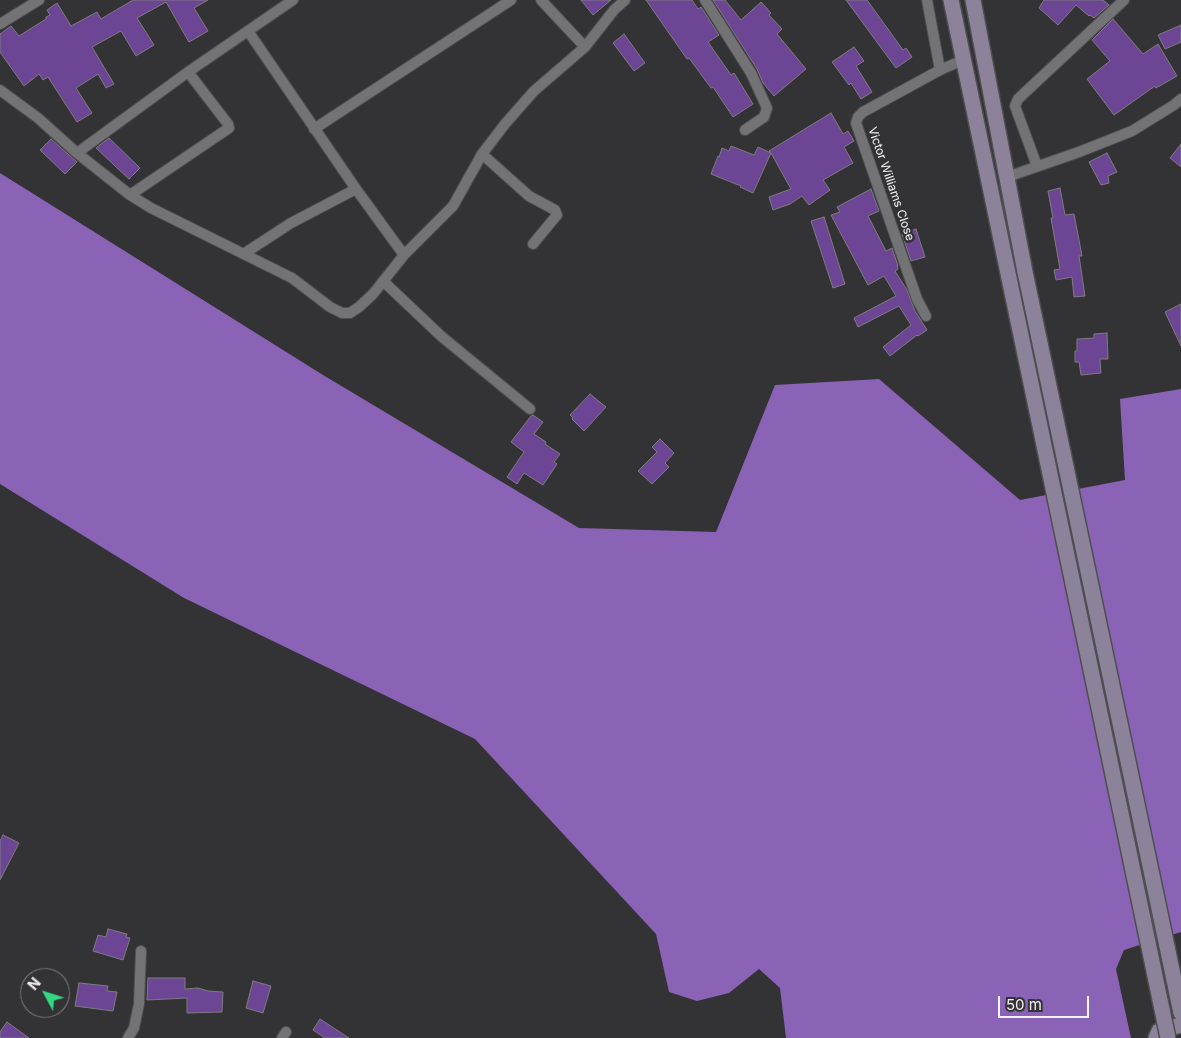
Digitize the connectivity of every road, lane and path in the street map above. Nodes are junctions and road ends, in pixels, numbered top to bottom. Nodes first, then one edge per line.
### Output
1 (40, 0) edge
2 (293, 0) edge
3 (511, 0) edge
4 (541, 0) edge
5 (625, 0) edge
6 (705, 0) edge
7 (927, 0) edge
8 (950, 0) edge
9 (973, 0) edge
10 (1124, 0) edge
11 (0, 24) edge
12 (248, 31) junction
13 (585, 48) junction
14 (963, 60) junction
15 (940, 70) junction
16 (188, 72) junction
17 (0, 90) edge
18 (1181, 99) edge
19 (314, 129) junction
20 (745, 130) dead end
21 (77, 153) junction
22 (482, 154) junction
23 (1037, 166) junction
24 (1006, 177) junction
25 (356, 188) junction
26 (130, 195) junction
27 (533, 244) dead end
28 (245, 254) junction
29 (404, 254) junction
30 (383, 281) junction
31 (926, 316) dead end
32 (530, 409) dead end
33 (141, 952) dead end
34 (1181, 1013) edge
35 (1181, 1025) edge
36 (128, 1038) edge
37 (1156, 1038) edge
38 (1168, 1038) edge

1 - 11 street
2 - 12 street
3 - 19 street
4 - 13 street
5 - 13 street
6 - 20 street
7 - 15 street
8 - 14 main road
9 - 24 main road
10 - 23 street
12 - 16 street
12 - 19 street
13 - 22 street
14 - 15 street, Victor Williams Close
14 - 38 main road, bridge
15 - 31 street, Victor Williams Close
16 - 21 street
16 - 26 street
17 - 21 street
18 - 23 street
19 - 25 street
21 - 26 street
22 - 27 street
22 - 29 street
23 - 24 street
24 - 34 main road
25 - 28 street
25 - 29 street
26 - 28 street
28 - 30 street
29 - 30 street
30 - 32 street
33 - 36 street
35 - 37 main road

